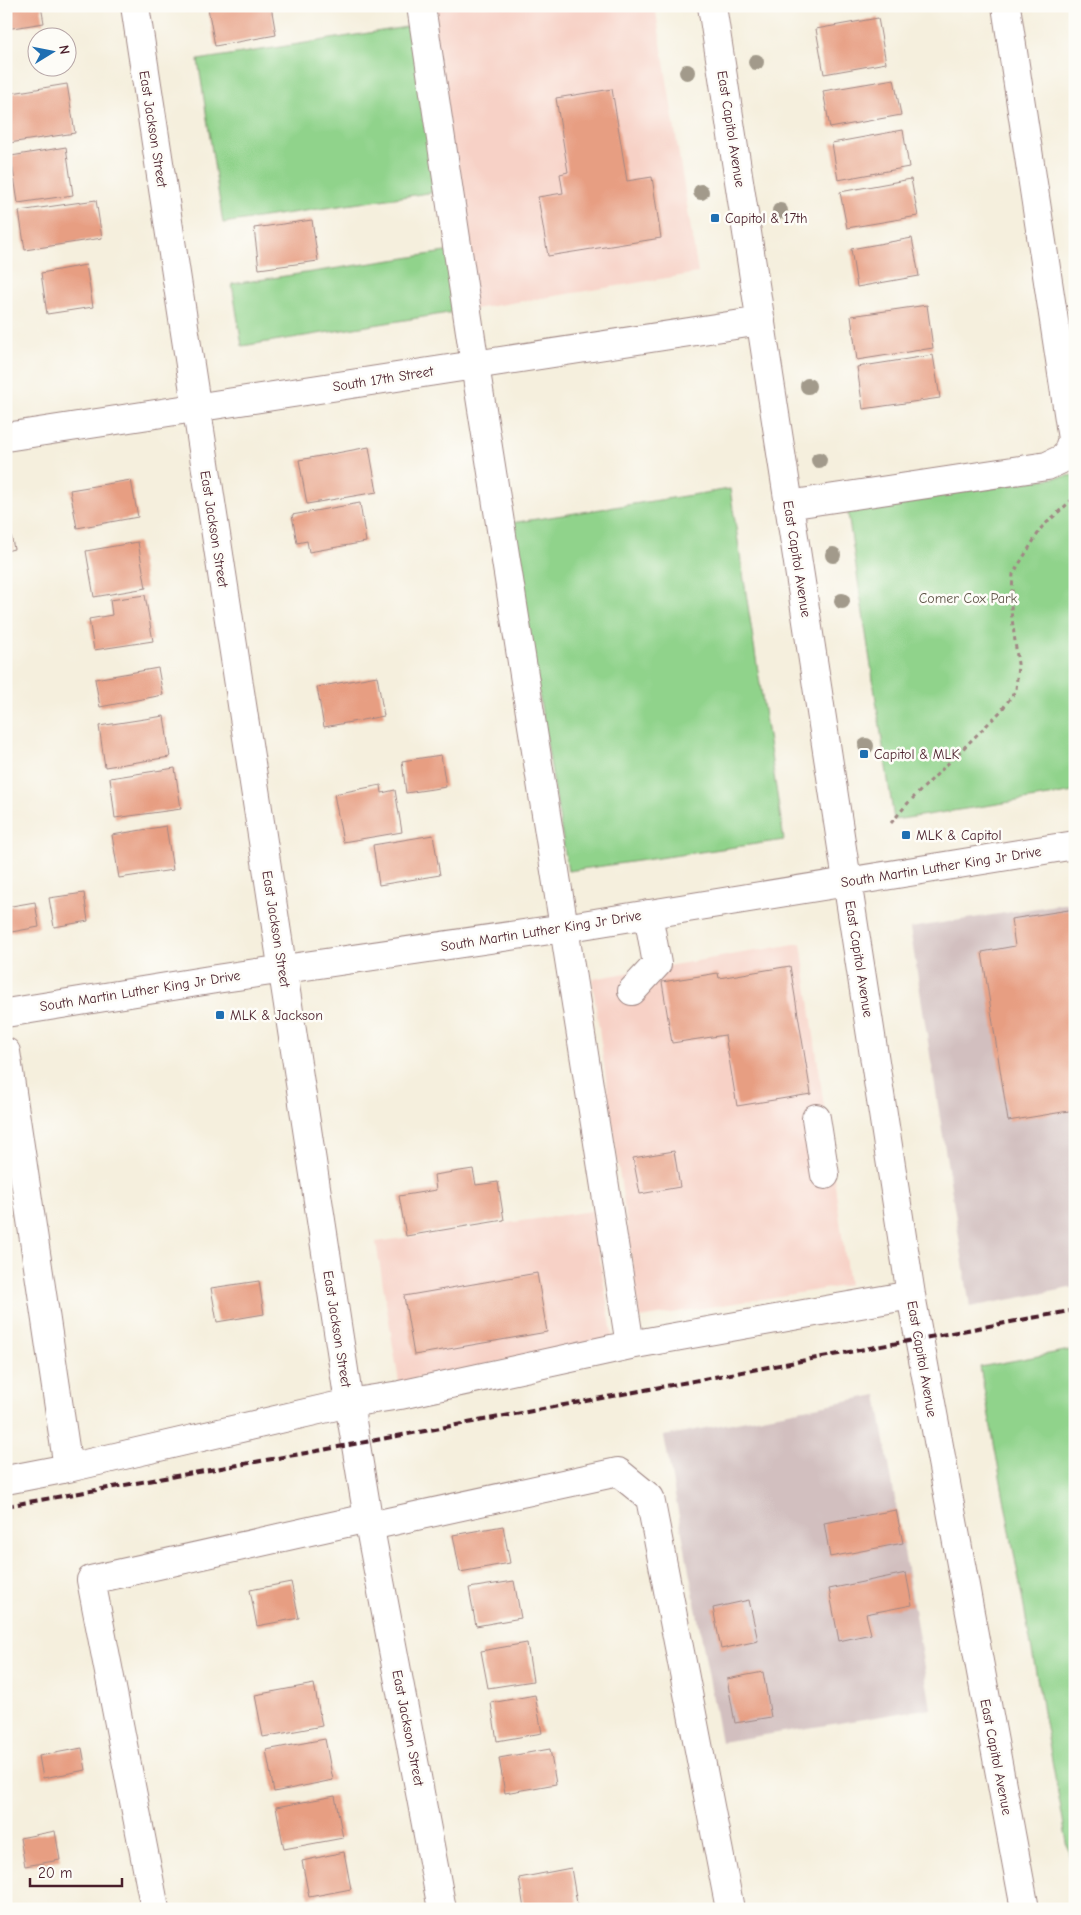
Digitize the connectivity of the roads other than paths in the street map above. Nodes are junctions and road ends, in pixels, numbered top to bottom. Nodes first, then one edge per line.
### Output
1 (134, 6) edge
2 (422, 6) edge
3 (712, 6) edge
4 (1006, 6) edge
5 (760, 322) junction
6 (475, 365) junction
7 (196, 408) junction
8 (6, 437) edge
9 (788, 505) junction
10 (1075, 845) edge
11 (847, 882) junction
12 (648, 914) junction
13 (564, 928) junction
14 (282, 969) junction
15 (632, 991) dead end
16 (6, 1013) edge
17 (6, 1052) edge
18 (816, 1118) dead end
19 (825, 1175) dead end
20 (911, 1295) junction
21 (630, 1345) junction
22 (349, 1403) junction
23 (68, 1468) junction
24 (6, 1480) edge
25 (369, 1522) junction
26 (155, 1909) edge
27 (442, 1909) edge
28 (730, 1909) edge
29 (1025, 1909) edge

1 - 7 street, East Jackson Street
2 - 6 street
3 - 5 street, East Capitol Avenue
4 - 9 street
5 - 6 street, South 17th Street
5 - 9 street, East Capitol Avenue
6 - 7 street, South 17th Street
6 - 13 street
7 - 8 street, South 17th Street
7 - 14 street, East Jackson Street
9 - 11 street, East Capitol Avenue
10 - 11 street, South Martin Luther King Jr Drive
11 - 12 street, South Martin Luther King Jr Drive
11 - 20 street, East Capitol Avenue
12 - 13 street, South Martin Luther King Jr Drive
12 - 15 street
13 - 14 street, South Martin Luther King Jr Drive
13 - 21 street
14 - 16 street, South Martin Luther King Jr Drive
14 - 22 street, East Jackson Street
17 - 23 street
18 - 19 street
20 - 21 street
20 - 29 street, East Capitol Avenue
21 - 22 street
22 - 23 street
22 - 25 street, East Jackson Street
23 - 24 street
25 - 26 street
25 - 27 street, East Jackson Street
25 - 28 street

